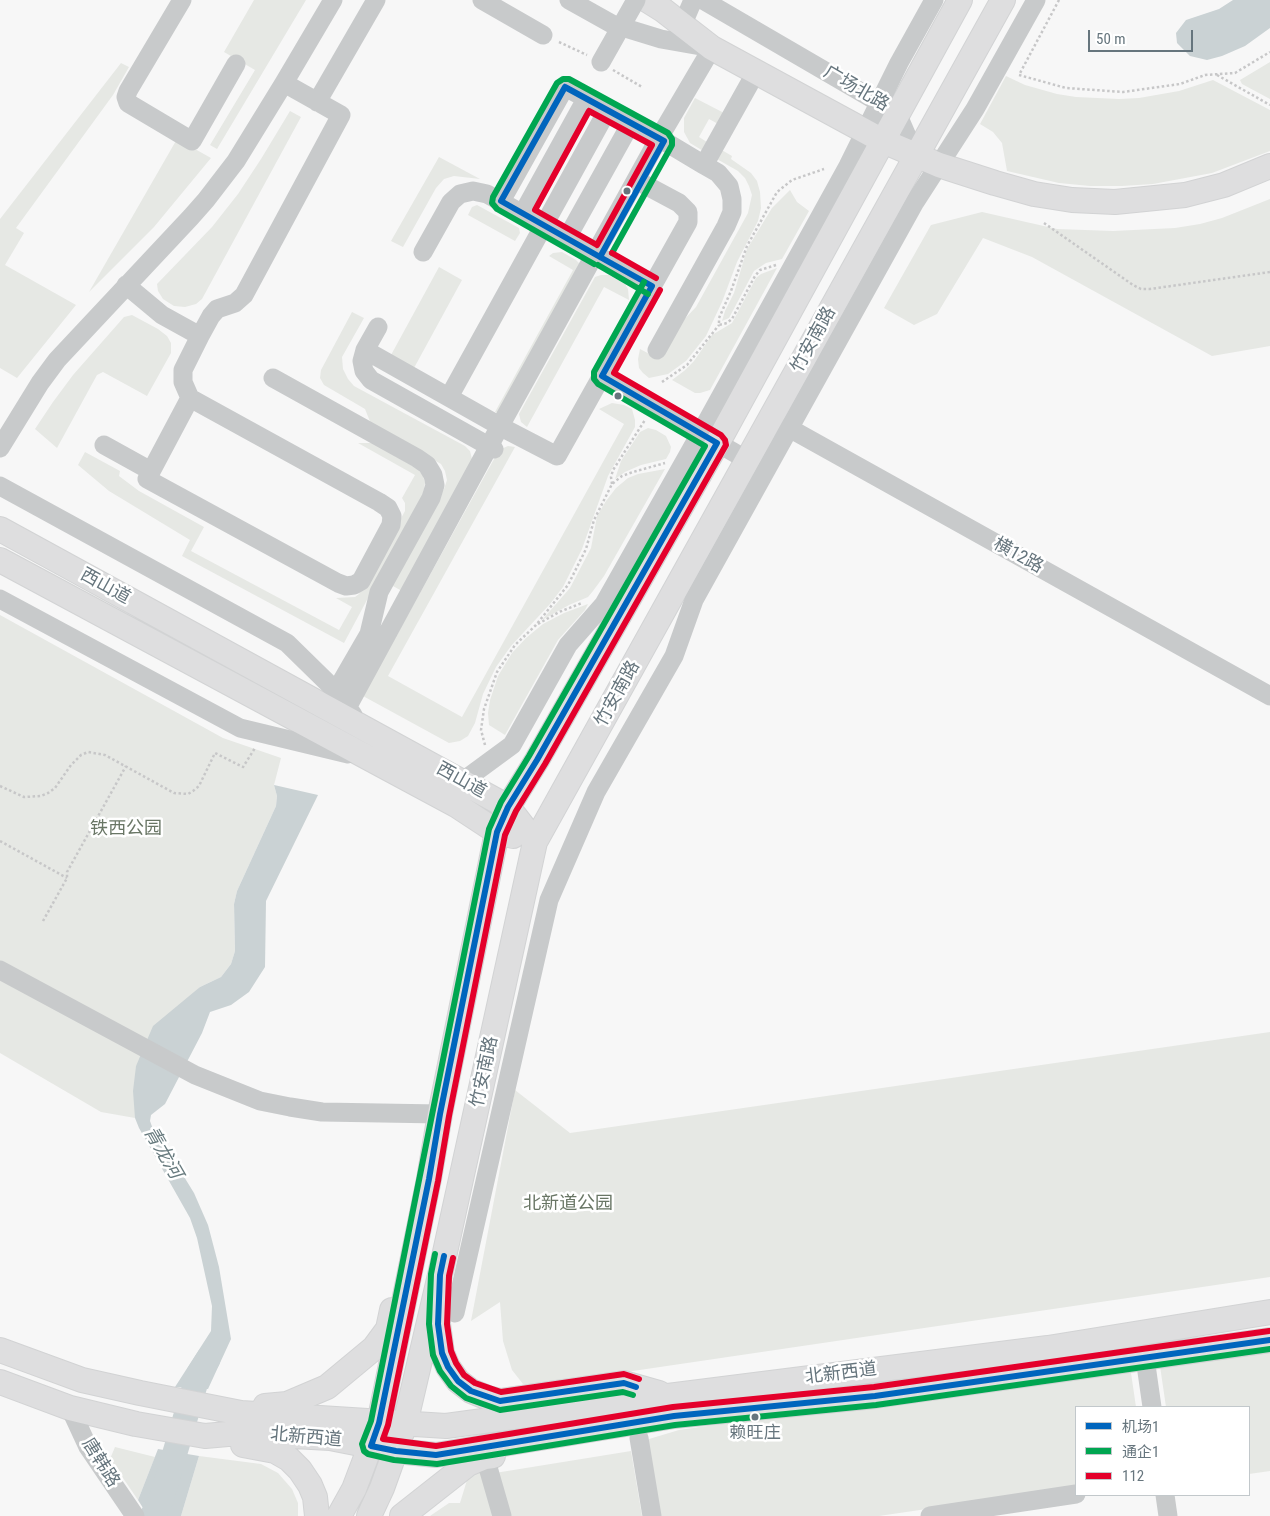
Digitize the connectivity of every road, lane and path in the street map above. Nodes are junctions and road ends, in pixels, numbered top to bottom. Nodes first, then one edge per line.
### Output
1 (182, 0) edge
2 (333, 0) edge
3 (376, 0) edge
4 (482, 0) edge
5 (568, 0) edge
6 (636, 0) edge
7 (647, 0) edge
8 (693, 0) edge
9 (703, 0) edge
10 (934, 0) edge
11 (960, 0) edge
12 (1003, 0) edge
13 (1036, 0) edge
14 (1059, 0) edge
15 (682, 26) junction
16 (543, 35) dead end
17 (712, 48) junction
18 (1270, 52) edge
19 (601, 62) dead end
20 (236, 64) dead end
21 (756, 72) junction
22 (1215, 74) junction
23 (284, 84) junction
24 (586, 99) junction
25 (317, 102) junction
26 (1270, 104) edge
27 (888, 108) junction
28 (607, 110) junction
29 (631, 123) junction
30 (874, 136) junction
31 (662, 140) junction
32 (916, 156) junction
33 (704, 165) junction
34 (939, 165) junction
35 (1270, 166) edge
36 (824, 169) dead end
37 (639, 182) junction
38 (501, 201) junction
39 (523, 213) junction
40 (1044, 224) dead end
41 (544, 225) junction
42 (567, 238) junction
43 (423, 252) dead end
44 (598, 256) junction
45 (778, 264) dead end
46 (1270, 272) edge
47 (126, 285) junction
48 (652, 286) junction
49 (719, 325) junction
50 (378, 327) dead end
51 (200, 336) junction
52 (366, 350) junction
53 (657, 350) dead end
54 (605, 372) junction
55 (273, 378) dead end
56 (662, 382) dead end
57 (449, 397) junction
58 (190, 398) junction
59 (645, 420) dead end
60 (502, 427) junction
61 (789, 428) junction
62 (714, 435) junction
63 (104, 445) dead end
64 (0, 448) edge
65 (491, 448) junction
66 (750, 454) junction
67 (672, 462) dead end
68 (151, 472) junction
69 (612, 484) junction
70 (0, 486) edge
71 (0, 529) edge
72 (0, 560) edge
73 (0, 599) edge
74 (587, 602) dead end
75 (536, 625) junction
76 (1270, 696) edge
77 (348, 698) junction
78 (361, 727) junction
79 (486, 746) dead end
80 (256, 747) dead end
81 (372, 759) junction
82 (126, 766) junction
83 (463, 781) junction
84 (0, 786) edge
85 (508, 807) junction
86 (497, 832) junction
87 (0, 841) edge
88 (535, 842) junction
89 (67, 878) junction
90 (43, 922) dead end
91 (0, 970) edge
92 (440, 1114) junction
93 (430, 1179) junction
94 (440, 1275) junction
95 (1270, 1312) edge
96 (455, 1313) dead end
97 (1270, 1340) edge
98 (0, 1350) edge
99 (1145, 1358) junction
100 (0, 1382) edge
101 (671, 1406) junction
102 (1152, 1406) edge
103 (70, 1408) junction
104 (222, 1408) junction
105 (379, 1423) junction
106 (405, 1424) junction
107 (205, 1436) junction
108 (639, 1438) junction
109 (371, 1446) junction
110 (396, 1451) junction
111 (485, 1457) junction
112 (1075, 1494) edge
113 (1165, 1496) edge
114 (130, 1509) edge
115 (317, 1516) edge
116 (339, 1516) edge
117 (369, 1516) edge
118 (402, 1516) edge
119 (502, 1516) edge
120 (652, 1516) edge
121 (930, 1516) edge
122 (1168, 1516) edge

1 - 20 street
2 - 23 street
3 - 25 street
4 - 16 street
5 - 17 street
6 - 19 street, bridge
7 - 15 main road, 广场北路
8 - 15 street
9 - 27 street, 广场北路
10 - 27 street
11 - 27 main road, 竹安南路
12 - 32 main road, 竹安南路
13 - 34 street
14 - 22 path
15 - 17 main road, 广场北路
17 - 21 main road, 广场北路
17 - 31 street
18 - 22 path
21 - 30 main road, 广场北路
21 - 33 street
22 - 26 path
23 - 25 street
23 - 47 street
24 - 28 street
24 - 38 street
24 - 39 street
25 - 51 street
27 - 30 main road, 竹安南路
27 - 32 street, 广场北路
28 - 29 street
28 - 41 street
29 - 31 street
29 - 42 street
30 - 32 main road, 广场北路
30 - 62 main road, 竹安南路
31 - 33 street
31 - 37 street
32 - 34 main road
32 - 66 main road, 竹安南路
33 - 53 street
34 - 35 main road
34 - 61 street
36 - 49 path
37 - 44 street
37 - 48 street
38 - 39 street
38 - 43 street
39 - 41 street
40 - 46 path
41 - 42 street
41 - 57 street
42 - 44 street
44 - 48 street
44 - 60 street
45 - 49 path
47 - 51 street
47 - 64 street
48 - 54 street
49 - 56 path
50 - 52 street
51 - 58 street
52 - 57 street
52 - 65 street
54 - 60 street
54 - 62 street
55 - 77 street
57 - 60 street
58 - 68 street
58 - 68 street
59 - 69 path
60 - 65 street
61 - 66 street
61 - 76 street, 横12路
61 - 96 street
62 - 66 main road
62 - 66 main road
62 - 83 street
62 - 85 main road, 竹安南路
63 - 68 street
65 - 77 street
66 - 88 main road, 竹安南路
67 - 69 path
69 - 75 path
70 - 77 street
71 - 78 main road, 西山道
72 - 81 main road, 西山道
73 - 81 street
74 - 75 path
75 - 79 path
77 - 78 street
78 - 83 main road, 西山道
80 - 82 path
81 - 86 main road, 西山道
82 - 84 path
82 - 89 path
83 - 85 main road, 西山道
85 - 86 main road, 竹安南路
85 - 88 main road, 西山道
86 - 88 main road, 西山道
86 - 92 main road, 竹安南路
87 - 89 path
88 - 94 main road, 竹安南路
89 - 90 path
91 - 92 street
92 - 93 main road, 竹安南路
93 - 104 main road
93 - 105 main road, 竹安南路
94 - 101 main road
94 - 106 main road, 竹安南路
95 - 101 main road, 北新西道
97 - 99 main road, 北新西道
98 - 104 main road, 北新西道
99 - 101 main road, 北新西道
99 - 102 street
100 - 103 main road, 北新西道
101 - 106 main road, 北新西道
101 - 108 main road
101 - 110 main road, 北新西道
103 - 107 main road, 北新西道
103 - 114 street, 唐韩路
104 - 105 main road, 北新西道
105 - 106 main road, 北新西道
105 - 109 main road, 竹安南路
106 - 110 main road, 竹安南路
107 - 109 main road, 北新西道
107 - 115 main road
108 - 111 main road
108 - 120 street
109 - 110 main road, 北新西道
109 - 116 main road, 竹安南路
110 - 117 main road, 竹安南路
111 - 118 main road
111 - 119 street
112 - 121 street
113 - 122 street

